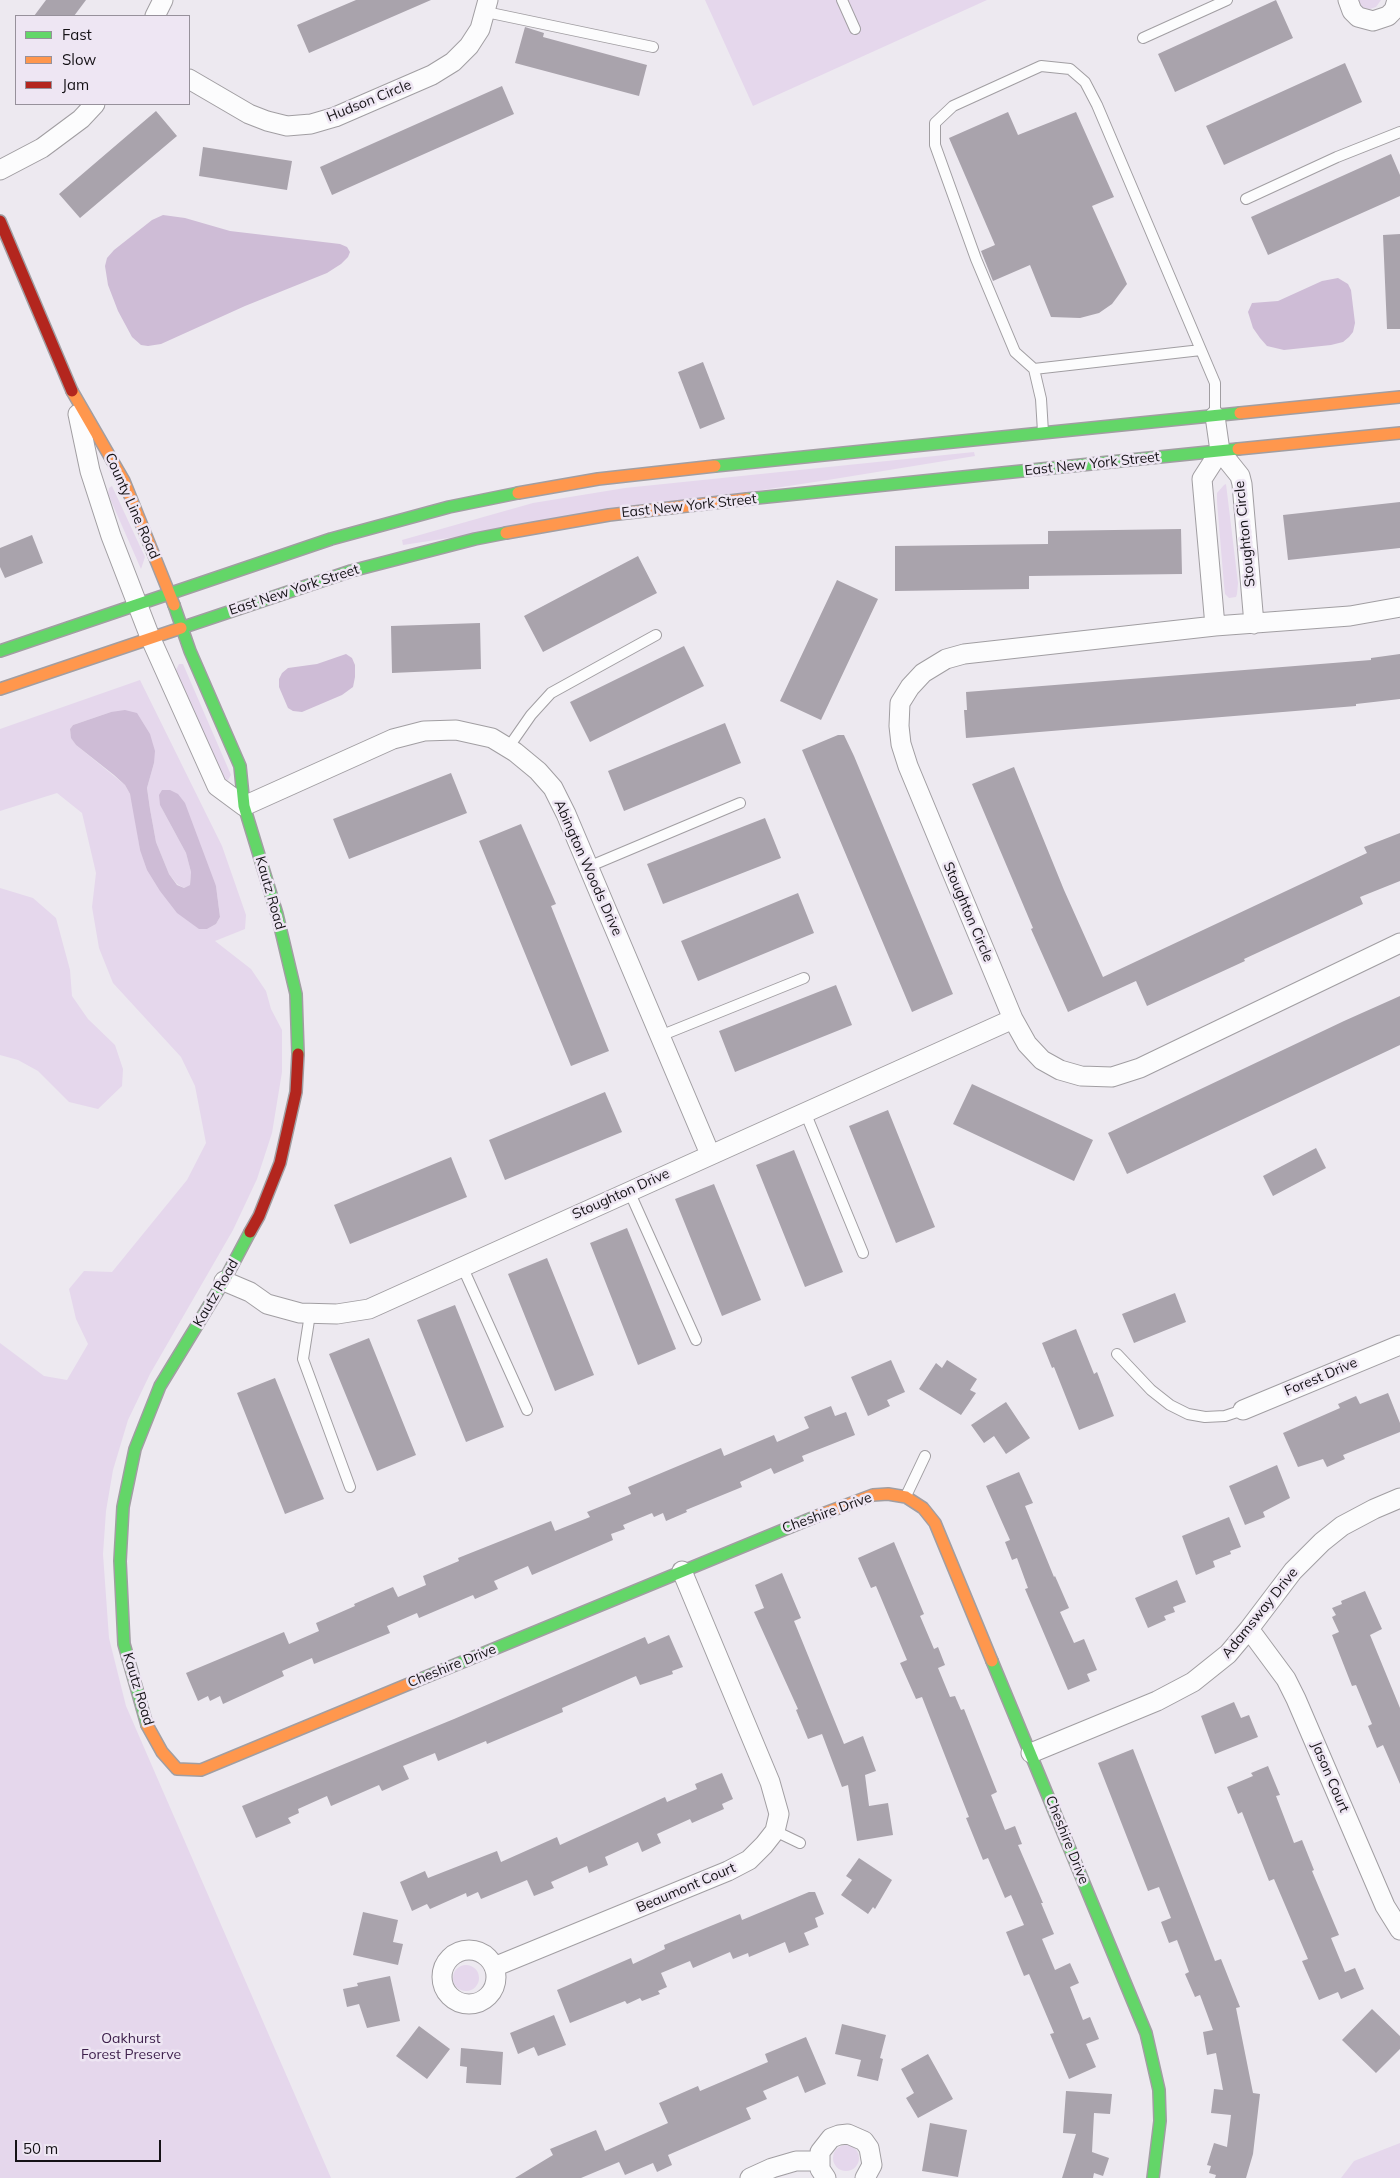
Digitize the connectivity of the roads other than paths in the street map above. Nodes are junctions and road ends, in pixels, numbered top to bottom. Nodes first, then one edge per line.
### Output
1 (163, 0) edge
2 (842, 0) edge
3 (1227, 0) edge
4 (1348, 0) edge
5 (487, 6) edge
6 (1397, 8) edge
7 (156, 15) edge
8 (855, 29) dead end
9 (1143, 38) dead end
10 (653, 47) dead end
11 (190, 80) edge
12 (94, 105) edge
13 (1400, 132) edge
14 (0, 170) edge
15 (1246, 199) dead end
16 (0, 221) edge
17 (1201, 350) junction
18 (1034, 370) junction
19 (74, 396) junction
20 (1400, 397) edge
21 (1215, 416) junction
22 (1043, 433) junction
23 (1400, 433) edge
24 (1220, 451) junction
25 (170, 592) junction
26 (138, 603) junction
27 (1400, 607) edge
28 (1254, 624) junction
29 (1215, 626) junction
30 (181, 627) junction
31 (656, 635) dead end
32 (150, 637) junction
33 (0, 651) edge
34 (0, 689) edge
35 (508, 748) junction
36 (740, 803) dead end
37 (244, 806) junction
38 (588, 867) junction
39 (1400, 943) edge
40 (804, 978) dead end
41 (1013, 1019) junction
42 (660, 1036) junction
43 (804, 1112) junction
44 (710, 1154) junction
45 (629, 1191) junction
46 (863, 1253) dead end
47 (462, 1266) junction
48 (224, 1281) junction
49 (310, 1314) junction
50 (696, 1340) dead end
51 (1400, 1345) edge
52 (1117, 1354) dead end
53 (527, 1410) dead end
54 (1243, 1410) joint
55 (925, 1456) dead end
56 (350, 1486) dead end
57 (906, 1497) junction
58 (1400, 1498) edge
59 (682, 1571) junction
60 (1250, 1630) junction
61 (1031, 1753) junction
62 (177, 1769) joint
63 (775, 1831) junction
64 (800, 1843) dead end
65 (1400, 1930) edge
66 (494, 1967) dead end
67 (822, 2169) edge
68 (750, 2178) edge
69 (865, 2178) edge
70 (1153, 2178) edge

1 - 7 street
2 - 8 lane
3 - 9 lane
4 - 6 street
5 - 10 lane
5 - 11 street, Hudson Circle
12 - 14 street
13 - 15 lane
16 - 19 street, County Line Road
17 - 18 lane
17 - 18 lane
17 - 21 lane
18 - 22 lane
19 - 25 street, County Line Road
19 - 26 street, County Line Road
20 - 21 street
21 - 22 street
21 - 24 street
22 - 25 street
23 - 24 street, East New York Street
24 - 28 street, Stoughton Circle
24 - 29 street
24 - 30 street, East New York Street
25 - 26 street
25 - 30 street, Kautz Road
26 - 32 street
26 - 33 street
27 - 28 street, Stoughton Circle
28 - 29 street, Stoughton Circle
29 - 41 street, Stoughton Circle
30 - 32 street, East New York Street
30 - 37 street, Kautz Road
31 - 35 lane
32 - 34 street, East New York Street
32 - 37 street
35 - 37 street, Abington Woods Drive
35 - 38 street, Abington Woods Drive
36 - 38 lane
37 - 48 street, Kautz Road
38 - 42 street, Abington Woods Drive
39 - 41 street, Stoughton Circle
40 - 42 lane
41 - 43 street, Stoughton Drive
42 - 44 street, Abington Woods Drive
43 - 44 street, Stoughton Drive
43 - 46 lane
44 - 45 street, Stoughton Drive
45 - 47 street, Stoughton Drive
45 - 50 lane
47 - 49 street, Stoughton Drive
47 - 53 lane
48 - 49 street, Stoughton Drive
48 - 62 street, Kautz Road
49 - 56 lane
51 - 54 street, Forest Drive
52 - 54 lane
55 - 57 lane
57 - 59 street, Cheshire Drive
57 - 61 street, Cheshire Drive
58 - 60 street, Adamsway Drive
59 - 62 street, Cheshire Drive
59 - 63 street
60 - 61 street, Adamsway Drive
60 - 65 street, Jason Court
61 - 70 street, Cheshire Drive
63 - 64 lane
63 - 66 street, Beaumont Court
67 - 68 street
67 - 69 street

